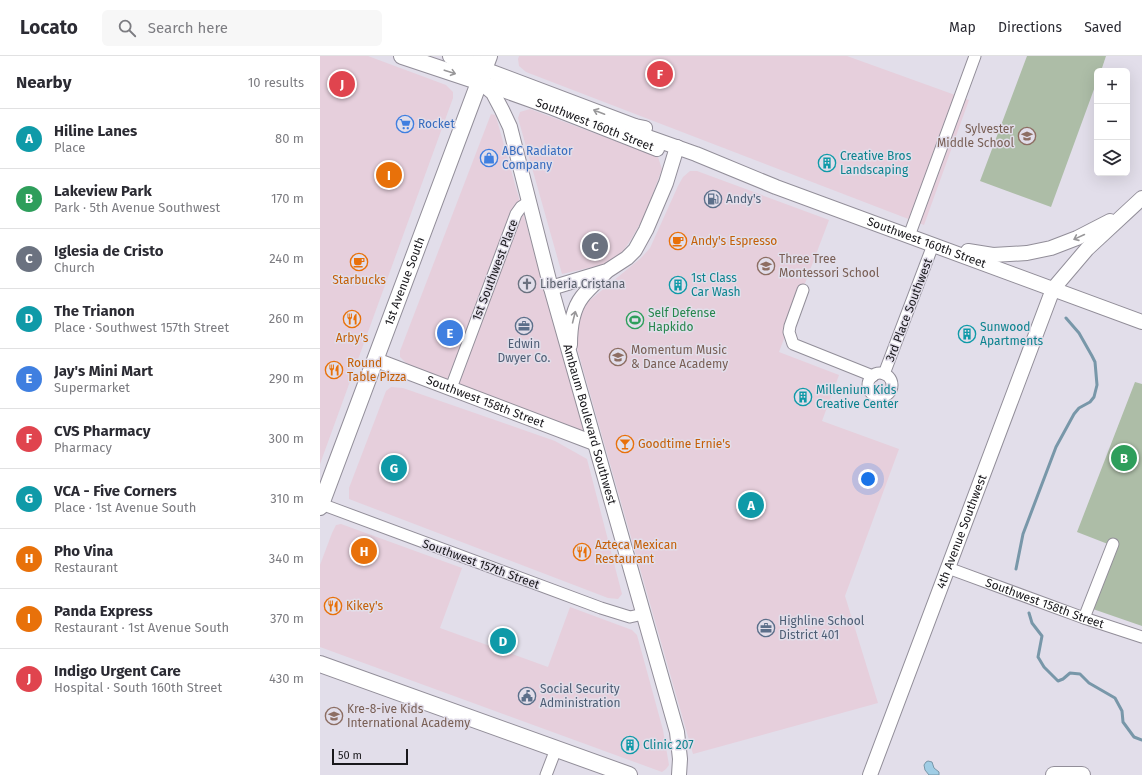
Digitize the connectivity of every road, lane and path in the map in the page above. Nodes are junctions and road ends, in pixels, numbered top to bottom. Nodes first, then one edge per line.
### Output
1 (402, 56) edge
2 (451, 56) edge
3 (471, 56) edge
4 (975, 56) edge
5 (484, 69) edge
6 (526, 98) junction
7 (636, 126) junction
8 (510, 127) junction
9 (676, 152) junction
10 (711, 161) junction
11 (1142, 198) edge
12 (529, 202) junction
13 (1126, 212) junction
14 (909, 236) junction
15 (936, 246) junction
16 (608, 271) junction
17 (551, 288) junction
18 (1053, 289) junction
19 (803, 290) dead end
20 (1142, 322) edge
21 (570, 355) junction
22 (376, 360) junction
23 (884, 374) junction
24 (873, 376) junction
25 (451, 388) junction
26 (594, 443) junction
27 (321, 506) edge
28 (1113, 544) dead end
29 (948, 568) junction
30 (643, 614) junction
31 (1084, 618) junction
32 (1142, 637) edge
33 (320, 664) edge
34 (556, 749) junction
35 (546, 775) edge
36 (629, 775) edge
37 (679, 775) edge
38 (870, 775) edge
39 (1054, 775) edge
40 (1082, 775) edge

1 -> 5 main road
2 - 5 main road
3 - 5 street, Ambaum Boulevard Southwest
4 - 14 street
5 - 6 street, Southwest 160th Street
7 -> 5 street, Southwest 160th Street
5 - 8 street, Ambaum Boulevard Southwest
5 - 22 main road, 1st Avenue South
6 - 8 street
6 - 9 street, Southwest 160th Street
7 - 9 street, Southwest 160th Street
7 - 10 street, Southwest 160th Street
8 - 12 street, Ambaum Boulevard Southwest
9 - 10 street, Southwest 160th Street
9 - 16 street
10 - 14 street, Southwest 160th Street
11 - 13 street
12 - 17 street, Ambaum Boulevard Southwest
12 - 25 street, 1st Southwest Place
13 -> 15 street
13 - 18 street, 4th Avenue Southwest
14 - 15 street, Southwest 160th Street
15 - 18 street, Southwest 160th Street
15 - 23 street, 3rd Place Southwest
16 - 17 street
21 -> 16 street
17 - 21 street, Ambaum Boulevard Southwest
18 - 20 street, Southwest 160th Street
18 - 29 street, 4th Avenue Southwest
19 - 24 street
21 - 26 street, Ambaum Boulevard Southwest
22 - 25 street, Southwest 158th Street
22 - 27 main road, 1st Avenue South
23 - 24 street, 3rd Place Southwest
23 - 24 street, 3rd Place Southwest
25 - 26 street, Southwest 158th Street
26 - 30 street, Ambaum Boulevard Southwest
27 - 30 street, Southwest 157th Street
28 - 31 street
29 - 31 street, Southwest 158th Street
29 - 38 street, 4th Avenue Southwest
30 - 37 street, Ambaum Boulevard Southwest
31 - 32 street, Southwest 158th Street
33 - 34 main road
34 - 35 street
34 - 36 main road
39 - 40 main road

